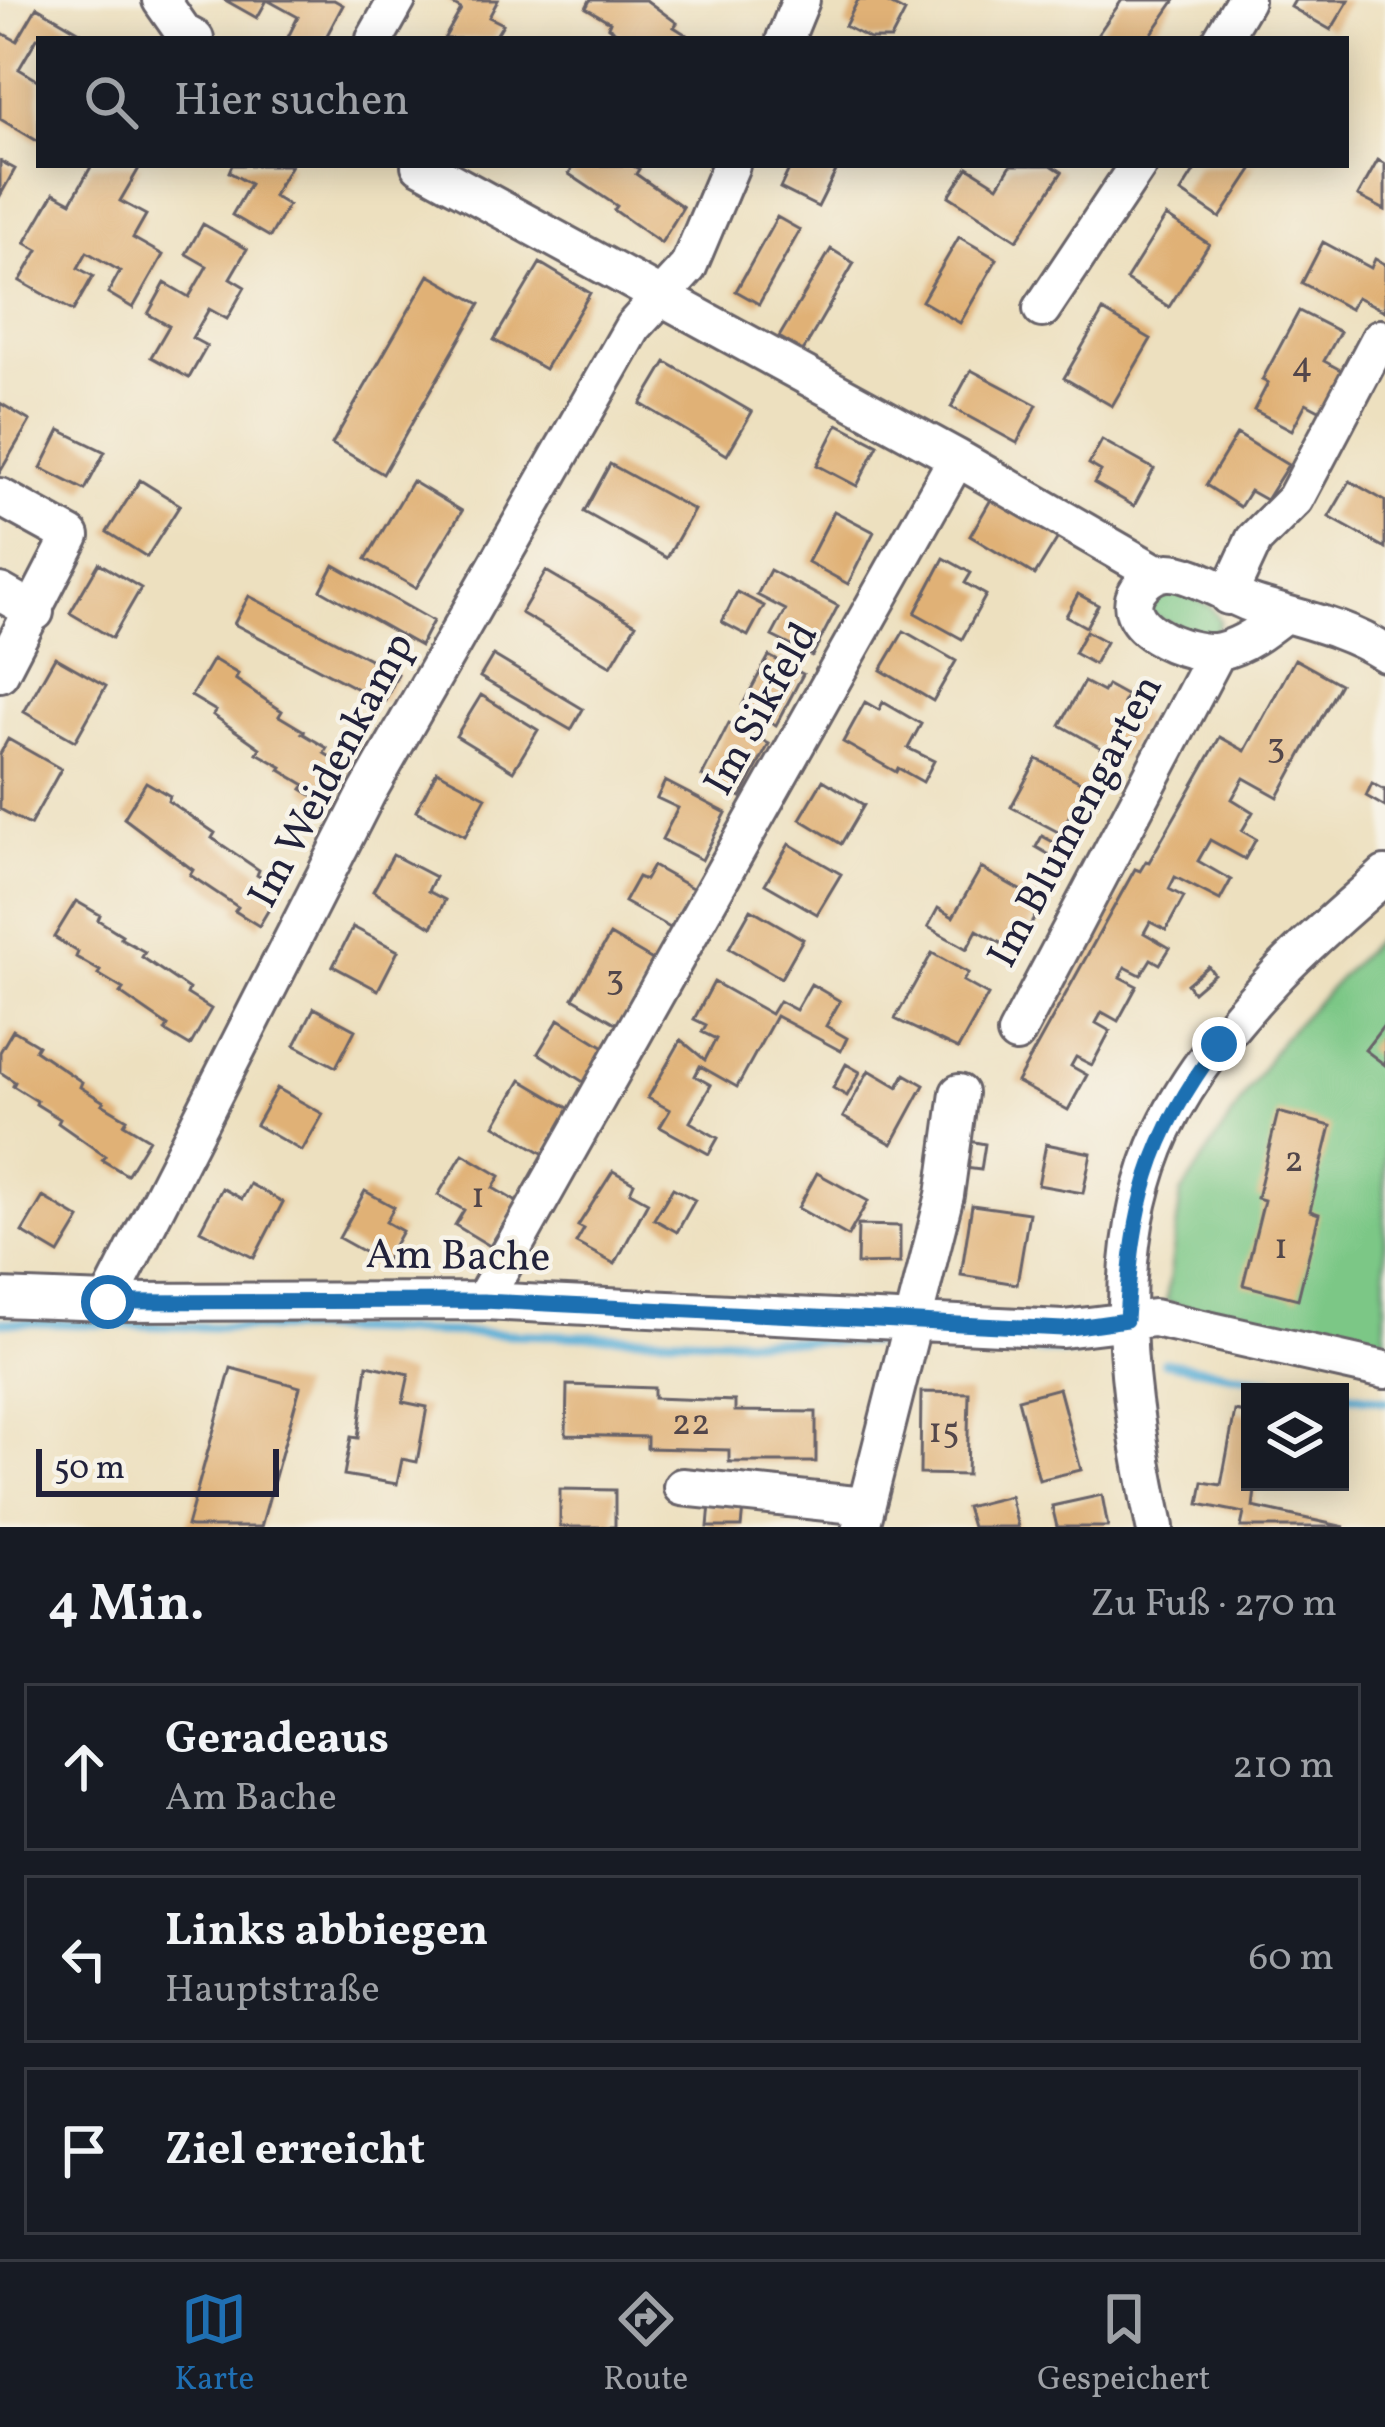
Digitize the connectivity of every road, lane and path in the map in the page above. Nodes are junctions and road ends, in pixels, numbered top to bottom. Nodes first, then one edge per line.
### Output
1 (161, 0) edge
2 (397, 0) edge
3 (801, 0) edge
4 (1245, 0) edge
5 (190, 36) edge
6 (377, 36) edge
7 (786, 36) edge
8 (1224, 36) edge
9 (425, 168) edge
10 (730, 168) edge
11 (1136, 168) edge
12 (659, 297) junction
13 (1042, 309) dead end
14 (1380, 338) dead end
15 (957, 458) junction
16 (0, 497) edge
17 (1158, 574) junction
18 (0, 592) edge
19 (1228, 596) junction
20 (35, 612) junction
21 (1284, 614) junction
22 (1217, 652) junction
23 (1385, 653) edge
24 (0, 673) edge
25 (1385, 875) edge
26 (1016, 1034) dead end
27 (959, 1094) dead end
28 (0, 1298) edge
29 (483, 1301) junction
30 (108, 1302) junction
31 (1126, 1320) junction
32 (915, 1322) junction
33 (1385, 1370) edge
34 (682, 1487) dead end
35 (863, 1516) edge
36 (1155, 1527) edge

1 - 5 street
2 - 6 street
3 - 7 street
4 - 8 street
9 - 12 street
10 - 12 street, Im Weidenkamp
11 - 13 street
12 - 15 street
12 - 30 street, Im Weidenkamp
14 - 19 street
15 - 17 street
15 - 29 street, Im Sikfeld
16 - 20 street
17 - 19 street
17 - 22 street, Im Blumengarten
18 - 20 street
19 - 21 street
20 - 24 street
21 - 22 street, Im Blumengarten
21 - 23 street
22 - 26 street, Im Blumengarten
25 - 31 street
27 - 32 street
28 - 30 street, Am Bache
29 - 30 street, Am Bache
29 - 32 street, Am Bache
31 - 32 street, Am Bache
31 - 33 street, Am Bache
31 - 36 street
32 - 35 street
34 - 35 street

